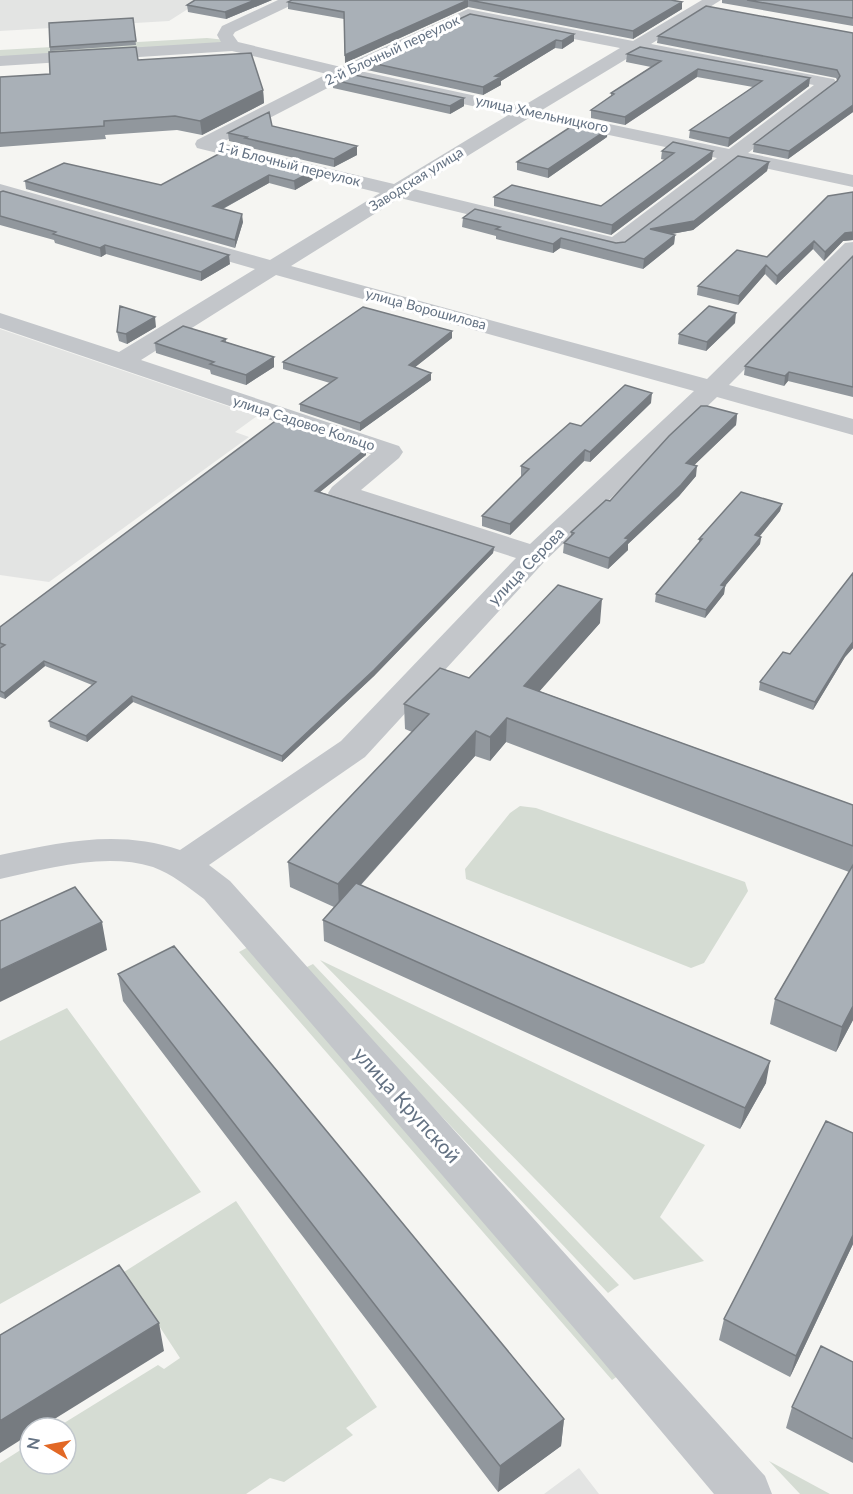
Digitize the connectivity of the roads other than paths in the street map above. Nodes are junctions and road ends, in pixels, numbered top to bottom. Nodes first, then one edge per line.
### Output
1 (291, 0) edge
2 (676, 2) edge
3 (714, 6) edge
4 (228, 37) junction
5 (635, 47) junction
6 (0, 48) edge
7 (0, 61) edge
8 (344, 73) junction
9 (527, 111) junction
10 (204, 144) joint
11 (732, 155) junction
12 (853, 181) edge
13 (0, 190) edge
14 (396, 191) junction
15 (853, 248) edge
16 (275, 268) junction
17 (0, 320) edge
18 (120, 362) junction
19 (713, 387) junction
20 (853, 427) edge
21 (535, 555) junction
22 (184, 865) junction
23 (0, 867) edge
24 (747, 1494) edge

1 - 4 street
2 - 3 street
3 - 5 street, Заводская улица
4 - 6 street
4 - 7 street
4 - 8 street, улица Хмельницкого
5 - 8 street, 2-й Блочный переулок
5 - 9 street, Заводская улица
5 - 11 street, 2-й Блочный переулок
8 - 9 street, улица Хмельницкого
8 - 10 street, 2-й Блочный переулок
9 - 11 street, улица Хмельницкого
9 - 14 street, Заводская улица
10 - 14 street, 1-й Блочный переулок
11 - 12 street, улица Хмельницкого
11 - 14 street, 1-й Блочный переулок
13 - 16 street, улица Ворошилова
14 - 16 street, Заводская улица
15 - 19 street, улица Серова
16 - 18 street, Заводская улица
16 - 19 street, улица Ворошилова
17 - 18 street, улица Садовое Кольцо
18 - 21 street, улица Садовое Кольцо
19 - 20 street, улица Ворошилова
19 - 21 street, улица Серова
21 - 22 street, улица Серова
22 - 23 street, улица Крупской
22 - 24 street, улица Крупской

